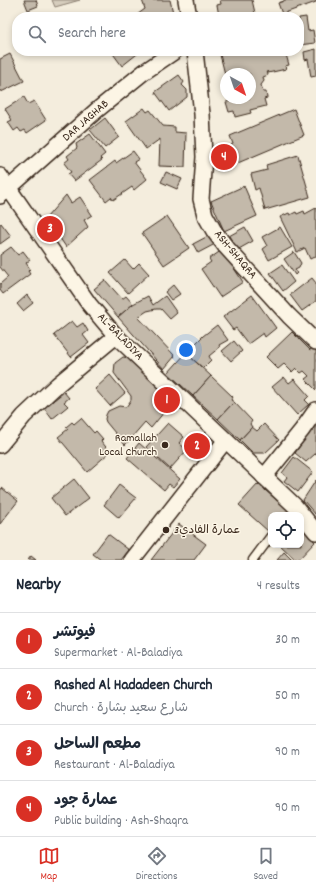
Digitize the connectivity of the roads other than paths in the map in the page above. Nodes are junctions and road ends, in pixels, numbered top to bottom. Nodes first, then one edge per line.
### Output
1 (186, 0) edge
2 (188, 12) edge
3 (168, 56) edge
4 (196, 56) edge
5 (0, 176) edge
6 (4, 192) edge
7 (116, 336) junction
8 (316, 342) edge
9 (316, 410) edge
10 (225, 441) junction
11 (0, 445) edge
12 (264, 477) junction
13 (292, 511) edge
14 (316, 532) edge
15 (268, 540) edge
16 (132, 560) edge
17 (253, 560) edge

1 - 2 street
3 - 6 street, DAR JAGHAB
4 - 8 street, ASH-SHAQRA
5 - 6 street, AL-BALADIYA
6 - 7 street, AL-BALADIYA
7 - 10 street, AL-BALADIYA
7 - 11 street
9 - 12 street
10 - 12 street, AL-BALADIYA
10 - 16 street
12 - 13 street
13 - 14 street
15 - 17 lane

